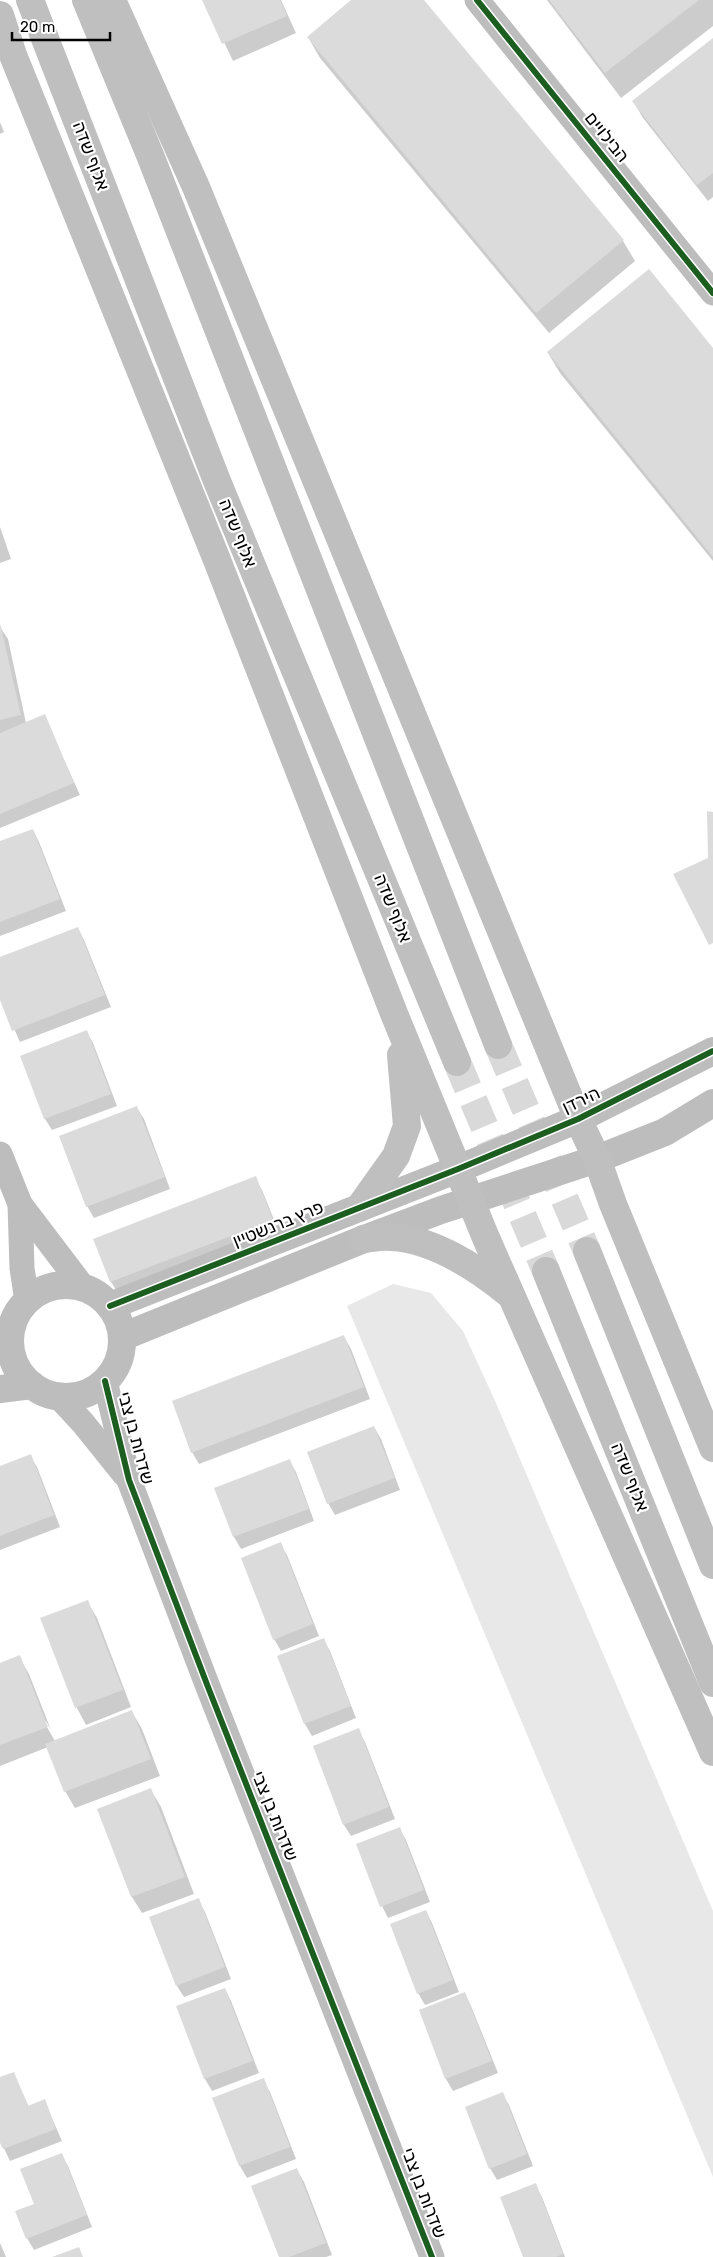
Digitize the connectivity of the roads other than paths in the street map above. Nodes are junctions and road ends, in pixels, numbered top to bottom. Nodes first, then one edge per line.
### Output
1 (30, 0) edge
2 (86, 0) edge
3 (112, 0) edge
4 (477, 0) edge
5 (0, 15) edge
6 (713, 293) edge
7 (395, 1016) junction
8 (498, 1045) tunnel mouth
9 (713, 1051) edge
10 (457, 1062) tunnel mouth
11 (713, 1103) edge
12 (578, 1119) junction
13 (0, 1154) edge
14 (597, 1159) junction
15 (458, 1170) junction
16 (471, 1201) junction
17 (20, 1204) junction
18 (359, 1208) junction
19 (364, 1238) junction
20 (587, 1251) tunnel mouth
21 (546, 1271) tunnel mouth
22 (82, 1287) junction
23 (509, 1294) junction
24 (110, 1306) junction
25 (13, 1319) edge
26 (122, 1336) junction
27 (105, 1381) junction
28 (32, 1385) junction
29 (0, 1389) edge
30 (58, 1396) junction
31 (713, 1448) edge
32 (129, 1480) junction
33 (713, 1565) edge
34 (713, 1683) edge
35 (713, 1752) edge
36 (432, 2257) edge

1 - 10 main road, אלוף שדה
2 - 8 main road
3 - 12 main road
4 - 6 street, הבילויים
5 - 7 main road
7 - 15 main road
7 - 18 main road
9 - 12 street, הירדן
11 - 14 street
12 - 14 main road
12 - 15 street, הירדן
13 - 17 street
14 - 16 street
14 - 31 main road
15 - 16 main road
15 - 18 street, פרץ ברנשטיין
16 - 19 street
16 - 23 main road
17 - 22 street
17 - 25 street
18 - 24 street, פרץ ברנשטיין
19 - 23 main road
19 - 26 street
20 - 33 main road
21 - 34 main road, אלוף שדה
22 - 24 street
22 - 25 street
23 - 35 main road
24 - 26 street
25 - 28 street
26 - 27 street
27 - 30 street
27 - 32 street, שדרות בן צבי
28 - 29 street
28 - 30 street
30 - 32 street, שדרות בן צבי
32 - 36 street, שדרות בן צבי

